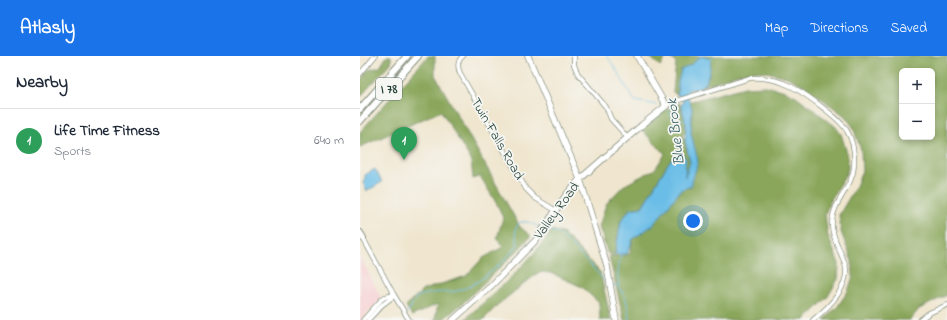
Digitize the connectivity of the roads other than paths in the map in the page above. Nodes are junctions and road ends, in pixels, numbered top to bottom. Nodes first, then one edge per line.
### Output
1 (375, 56) edge
2 (418, 56) edge
3 (462, 56) edge
4 (528, 56) edge
5 (574, 56) edge
6 (637, 56) edge
7 (405, 57) edge
8 (360, 74) edge
9 (666, 106) junction
10 (360, 109) edge
11 (360, 121) edge
12 (627, 137) junction
13 (580, 179) junction
14 (555, 210) junction
15 (361, 236) edge
16 (394, 295) junction
17 (947, 305) edge
18 (363, 320) edge
19 (368, 320) edge
20 (409, 320) edge
21 (453, 320) edge
22 (616, 320) edge
23 (814, 320) edge
24 (920, 320) edge

1 - 8 street
2 - 11 highway, I 78
3 - 14 street, Twin Falls Road
4 - 13 main road
5 - 12 street
6 - 9 main road
7 - 10 highway, I 78
9 - 12 main road, Valley Road
9 - 23 street, Valley Road
12 - 13 main road, Valley Road
13 - 14 main road, Valley Road
13 - 22 main road
14 - 21 main road, Valley Road
15 - 16 street
16 - 18 street
16 - 19 street
16 - 20 street
17 - 24 street

